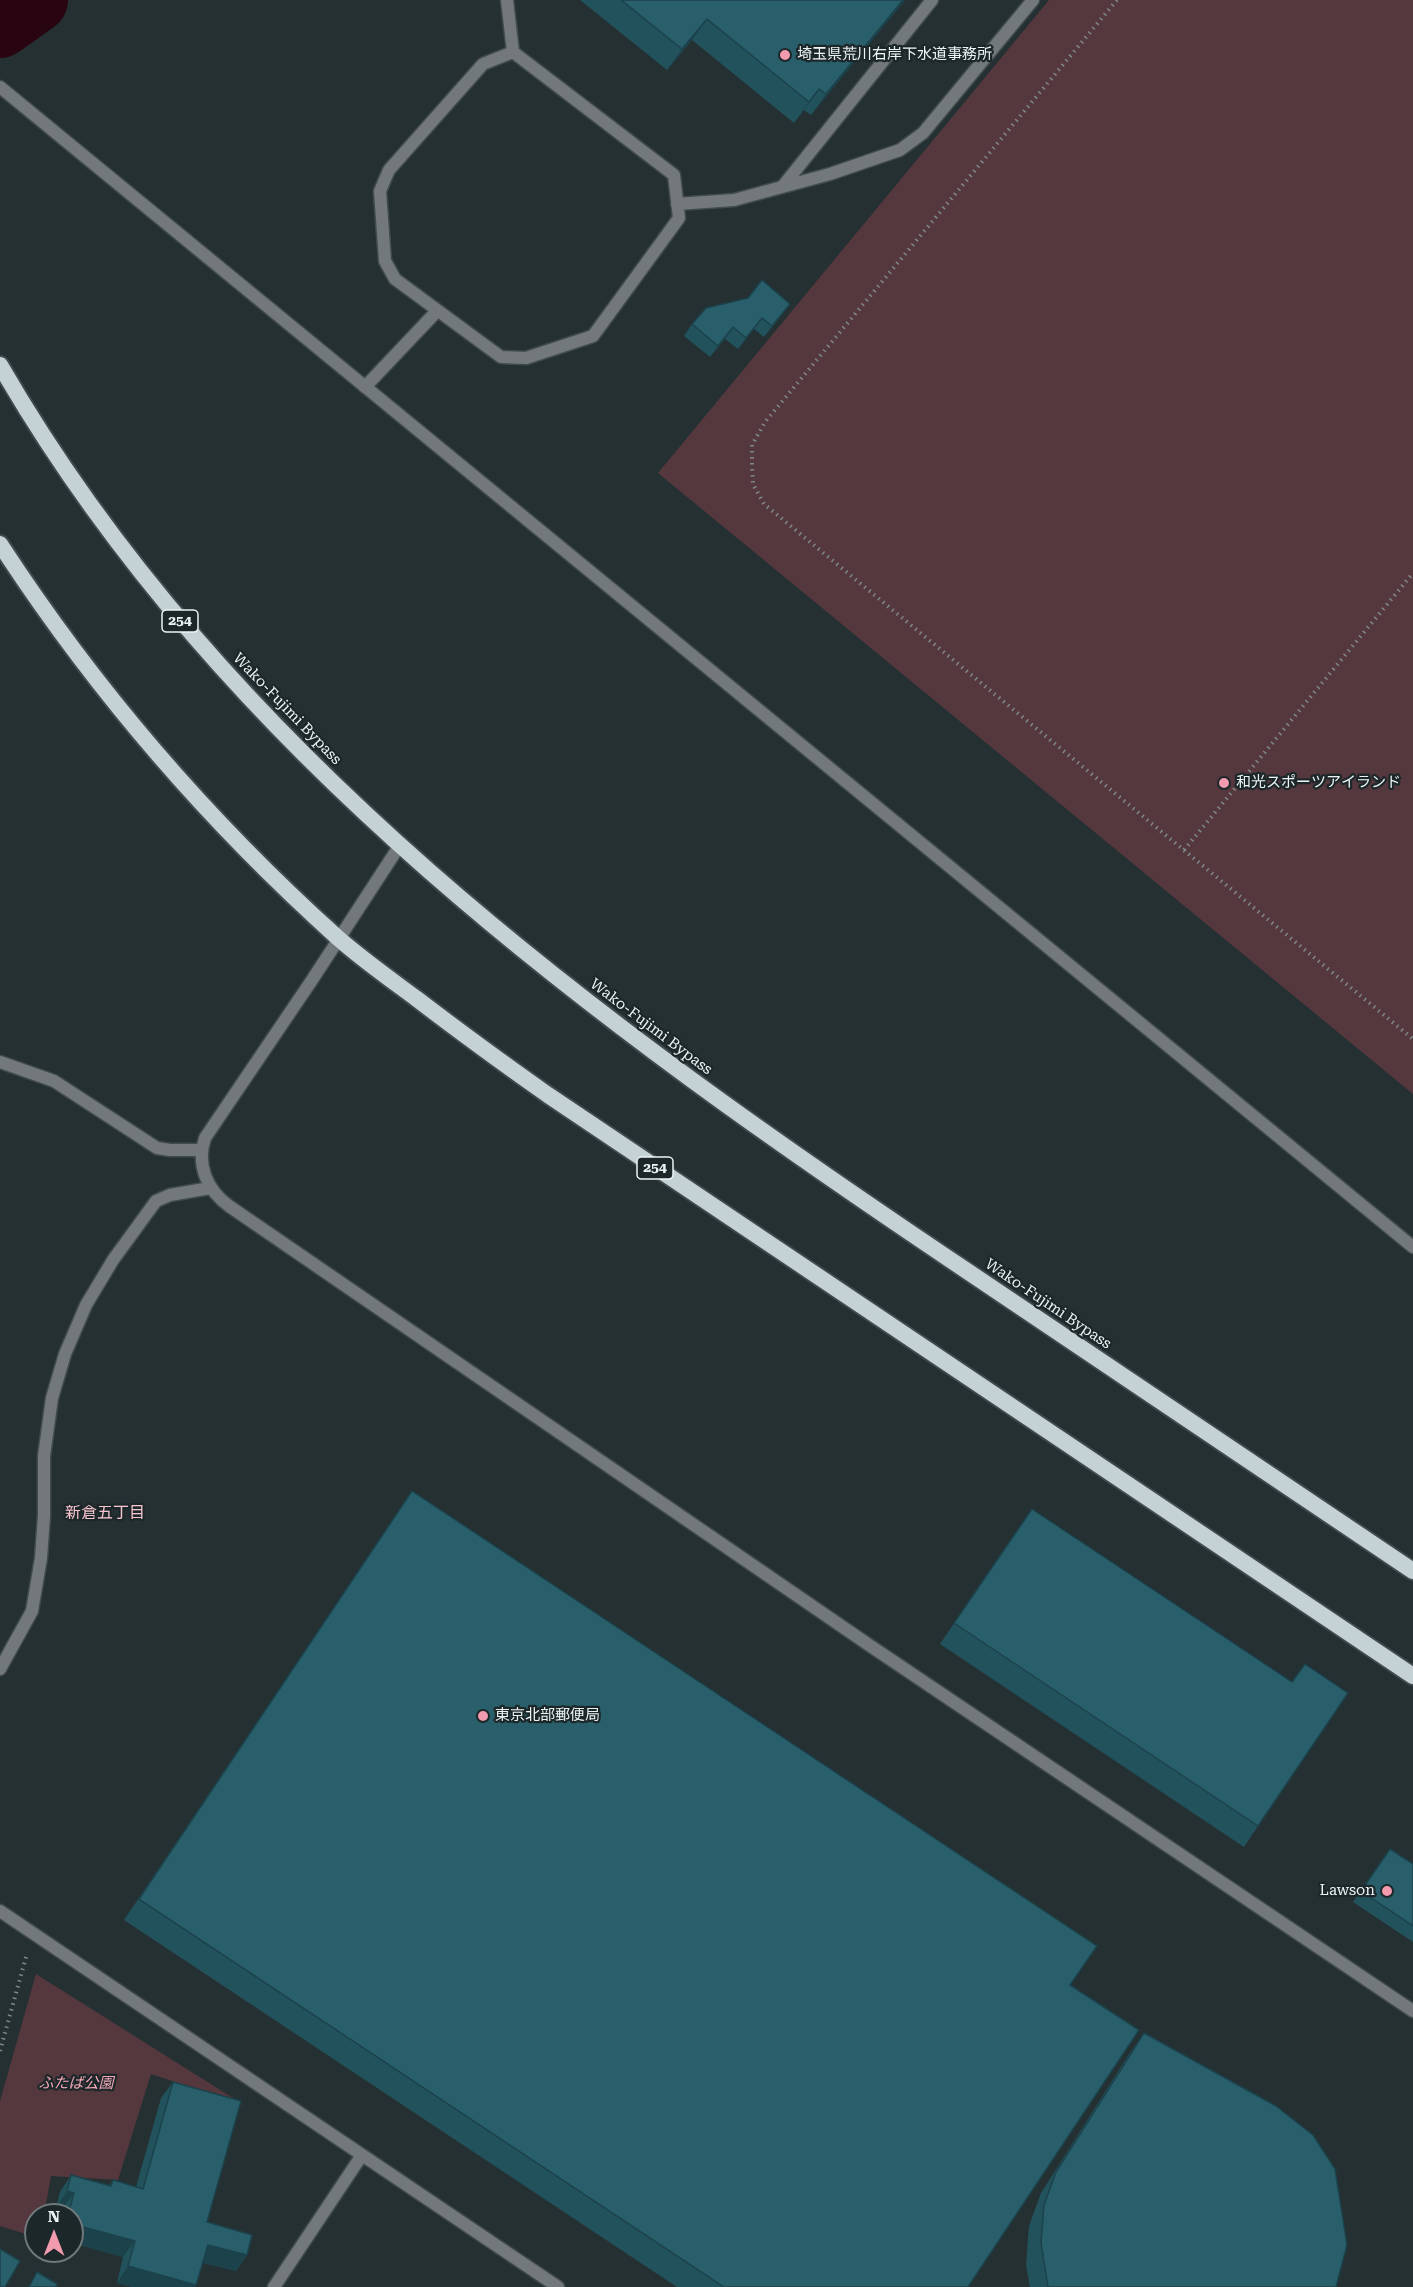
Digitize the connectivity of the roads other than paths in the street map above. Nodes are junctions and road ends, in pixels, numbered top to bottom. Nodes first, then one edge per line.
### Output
1 (507, 0) edge
2 (932, 0) edge
3 (1033, 0) edge
4 (513, 52) junction
5 (0, 87) edge
6 (783, 186) junction
7 (677, 204) junction
8 (437, 310) junction
9 (0, 365) edge
10 (365, 387) junction
11 (0, 544) edge
12 (400, 845) junction
13 (340, 939) junction
14 (0, 1062) edge
15 (202, 1150) junction
16 (210, 1188) junction
17 (1413, 1247) edge
18 (1413, 1571) edge
19 (0, 1669) edge
20 (1413, 1676) edge
21 (0, 1911) edge
22 (1413, 2011) edge
23 (362, 2155) junction
24 (274, 2287) edge
25 (558, 2287) edge

1 - 4 street
2 - 6 street
3 - 6 street
4 - 7 street
4 - 8 street
5 - 10 street
6 - 7 street
7 - 8 street
8 - 10 street
9 - 12 highway, Wako-Fujimi Bypass / 254
10 - 17 street
11 - 13 highway, 254
12 - 13 street
12 - 18 highway, Wako-Fujimi Bypass / 254
13 - 15 street
13 - 20 highway, 254
14 - 15 street
15 - 16 street
16 - 19 street
16 - 22 street
21 - 23 street
23 - 24 street
23 - 25 street

